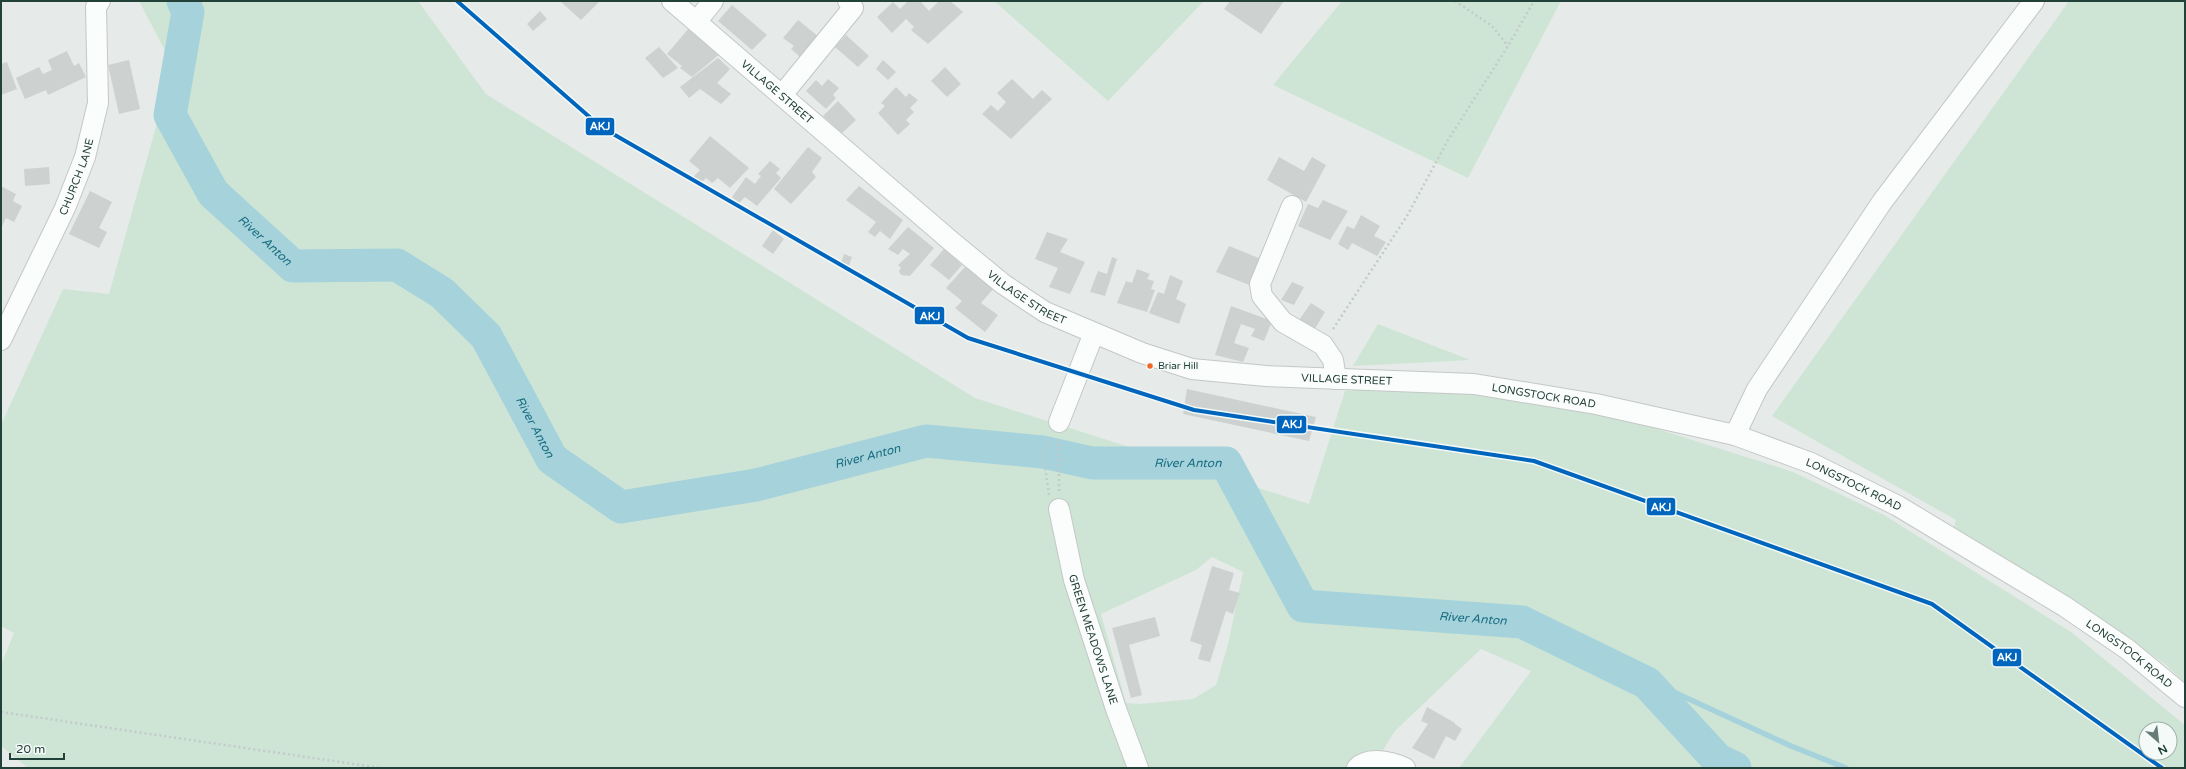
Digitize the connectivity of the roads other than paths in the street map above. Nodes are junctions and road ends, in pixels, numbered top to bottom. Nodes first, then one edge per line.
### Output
1 (100, 1) edge
2 (672, 1) edge
3 (713, 1) edge
4 (848, 1) edge
5 (2034, 1) edge
6 (696, 21) junction
7 (782, 95) junction
8 (1292, 206) dead end
9 (1094, 333) junction
10 (1, 340) edge
11 (1336, 379) junction
12 (1474, 384) joint
13 (1060, 422) road end
14 (1735, 435) junction
15 (1060, 513) road end
16 (2185, 697) edge
17 (1138, 768) edge
18 (1357, 768) edge
19 (1405, 768) edge

1 - 10 street, CHURCH LANE
2 - 6 street, VILLAGE STREET
3 - 6 street
4 - 7 street
5 - 14 street
6 - 7 street, VILLAGE STREET
7 - 9 street, VILLAGE STREET
8 - 11 street
9 - 11 street, VILLAGE STREET
9 - 13 street
11 - 12 street, VILLAGE STREET
12 - 14 street, LONGSTOCK ROAD
14 - 16 street, LONGSTOCK ROAD
15 - 17 street, GREEN MEADOWS LANE
18 - 19 street

